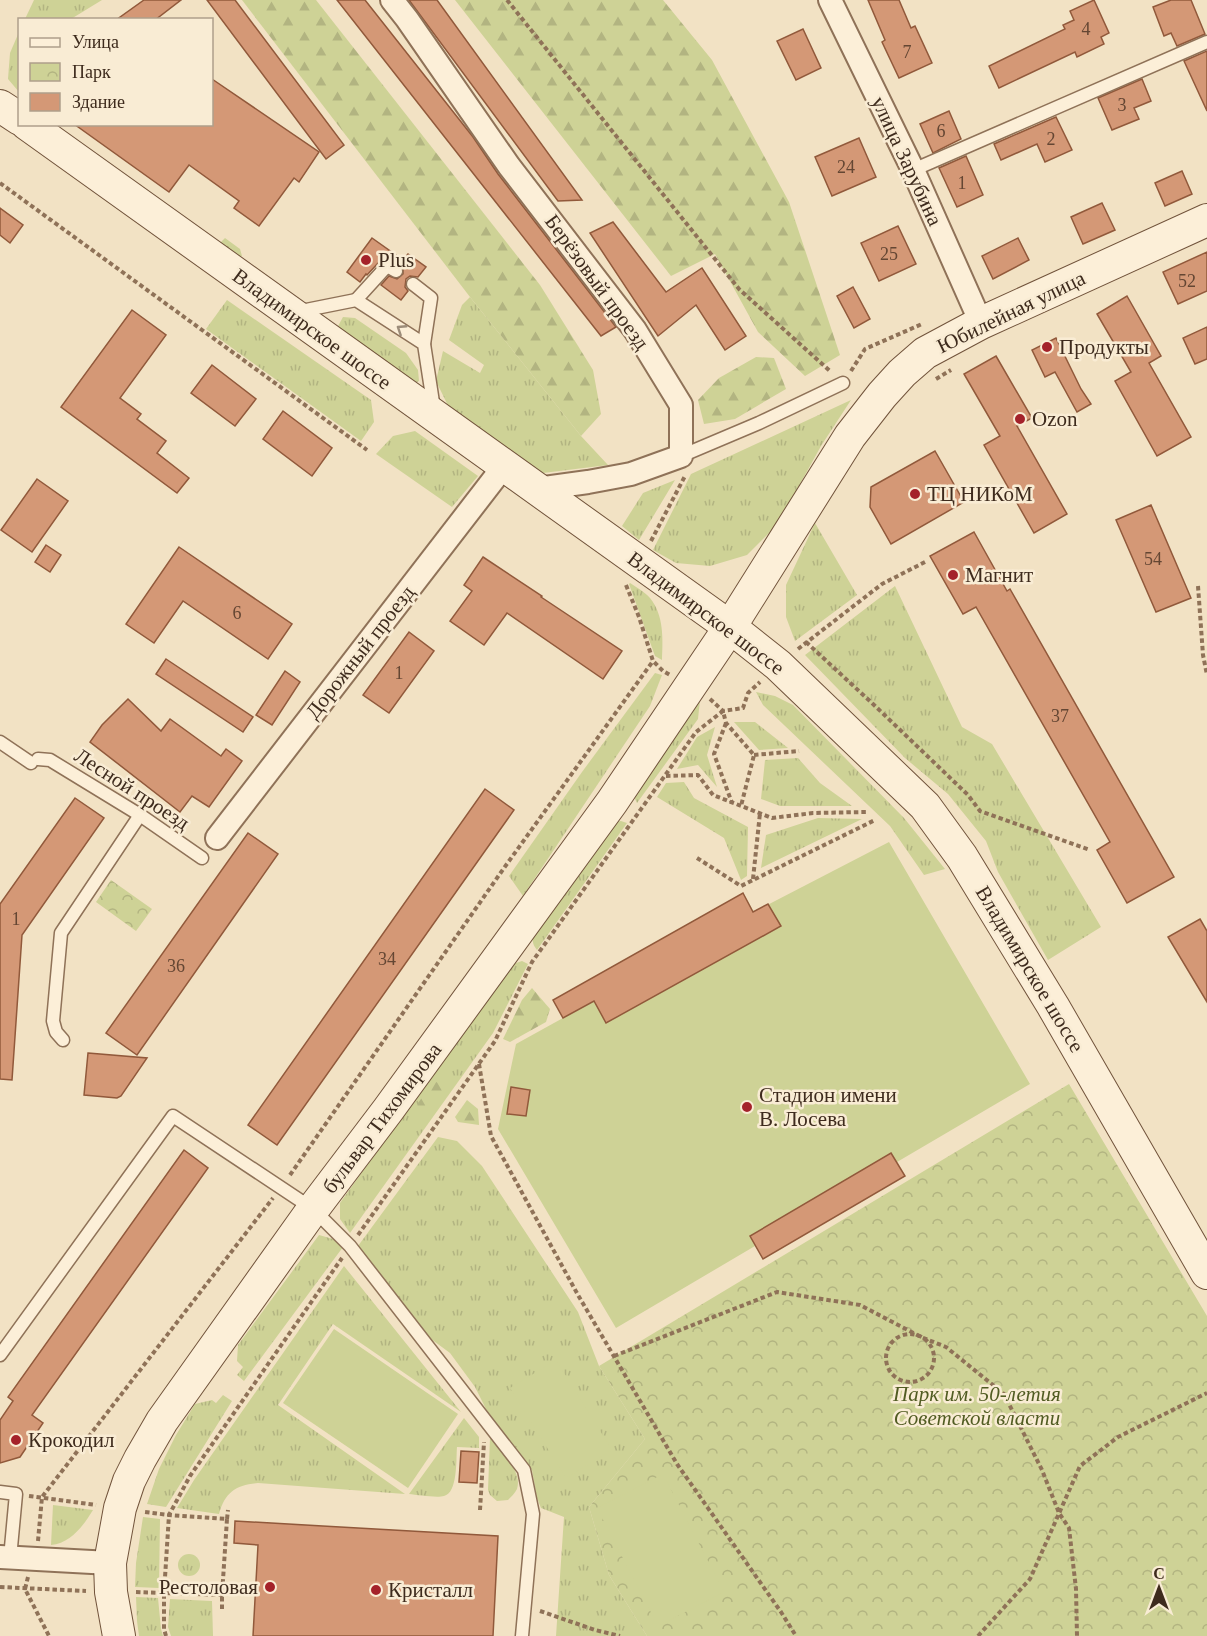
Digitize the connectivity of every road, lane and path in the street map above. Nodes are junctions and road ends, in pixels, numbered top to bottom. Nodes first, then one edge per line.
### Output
1 (392, 0) edge
2 (507, 0) edge
3 (830, 0) edge
4 (1207, 42) edge
5 (0, 106) edge
6 (18, 118) edge
7 (30, 126) edge
8 (913, 170) junction
9 (0, 183) edge
10 (1207, 220) edge
11 (396, 271) dead end
12 (413, 284) dead end
13 (356, 300) junction
14 (291, 314) junction
15 (981, 323) junction
16 (424, 344) junction
17 (843, 383) joint
18 (435, 416) junction
19 (367, 450) dead end
20 (681, 456) junction
21 (504, 466) junction
22 (537, 489) junction
23 (925, 562) dead end
24 (1198, 586) dead end
25 (729, 627) junction
26 (806, 642) junction
27 (653, 661) dead end
28 (778, 664) junction
29 (1207, 675) edge
30 (748, 693) dead end
31 (726, 723) junction
32 (0, 742) edge
33 (799, 752) dead end
34 (754, 755) junction
35 (665, 776) junction
36 (732, 803) junction
37 (741, 806) junction
38 (866, 812) dead end
39 (760, 813) junction
40 (140, 815) junction
41 (875, 820) dead end
42 (217, 838) dead end
43 (1090, 850) dead end
44 (202, 858) dead end
45 (697, 858) dead end
46 (753, 880) junction
47 (63, 1040) dead end
48 (479, 1064) junction
49 (282, 1188) junction
50 (314, 1209) junction
51 (350, 1246) junction
52 (1207, 1272) edge
53 (921, 1337) junction
54 (0, 1355) edge
55 (614, 1356) junction
56 (1207, 1392) edge
57 (0, 1492) edge
58 (16, 1494) junction
59 (42, 1497) junction
60 (120, 1508) junction
61 (228, 1510) dead end
62 (1059, 1513) junction
63 (169, 1515) junction
64 (227, 1520) junction
65 (14, 1558) edge
66 (110, 1578) junction
67 (0, 1587) edge
68 (25, 1589) junction
69 (164, 1593) junction
70 (222, 1595) junction
71 (525, 1605) junction
72 (222, 1609) dead end
73 (49, 1636) edge
74 (119, 1636) edge
75 (166, 1636) edge
76 (522, 1636) edge
77 (620, 1636) edge
78 (796, 1636) edge
79 (978, 1636) edge
80 (1077, 1636) edge

1 - 20 street, Берёзовый проезд
2 - 17 path
3 - 8 street, улица Зарубина
4 - 8 lane
5 - 6 main road
7 - 14 main road, Владимирское шоссе
8 - 15 street, улица Зарубина
9 - 19 path
10 - 15 main road, Юбилейная улица
11 - 13 lane
12 - 16 lane
13 - 14 lane
16 -> 13 lane
14 - 18 main road, Владимирское шоссе
15 - 25 main road, Юбилейная улица
16 - 18 lane
17 - 20 lane
18 - 21 main road, Владимирское шоссе
20 - 22 street
21 - 22 main road, Владимирское шоссе
21 - 42 street, Дорожный проезд
22 - 25 main road, Владимирское шоссе
23 - 26 path
24 - 29 path
25 - 28 main road, Владимирское шоссе
25 - 50 main road, бульвар Тихомирова
26 - 28 path
26 - 43 path
27 - 49 path
28 - 30 path
28 - 52 main road, Владимирское шоссе
31 - 34 path
31 - 35 path
31 - 36 path
32 - 40 lane, Лесной проезд
33 - 34 path
34 - 37 path
35 - 36 path
35 - 48 path
36 - 37 path
37 - 39 path
38 - 39 path
39 - 46 path
40 - 44 lane, Лесной проезд
40 - 47 lane
41 - 46 path
45 - 46 path
48 - 51 path
48 - 55 path
49 - 50 lane
49 - 54 lane
49 - 59 path
50 - 51 lane
50 - 60 main road, бульвар Тихомирова
51 - 63 path
51 - 71 lane
53 - 53 path
53 - 55 path
53 - 62 path
55 - 78 path
56 - 62 path
57 - 58 lane
58 - 59 path
58 - 65 lane
59 - 60 path
59 - 65 path
60 - 63 path
60 - 66 main road, бульвар Тихомирова
61 - 64 path
62 - 79 path
62 - 80 path
63 - 64 path
63 - 69 path
64 - 70 path
65 - 66 street
65 - 68 path
66 - 68 path
66 - 69 path
66 - 74 main road, бульвар Тихомирова
67 - 68 path
68 - 73 path
69 - 70 path
69 - 75 path
70 - 72 path
71 - 76 lane
71 - 77 path

